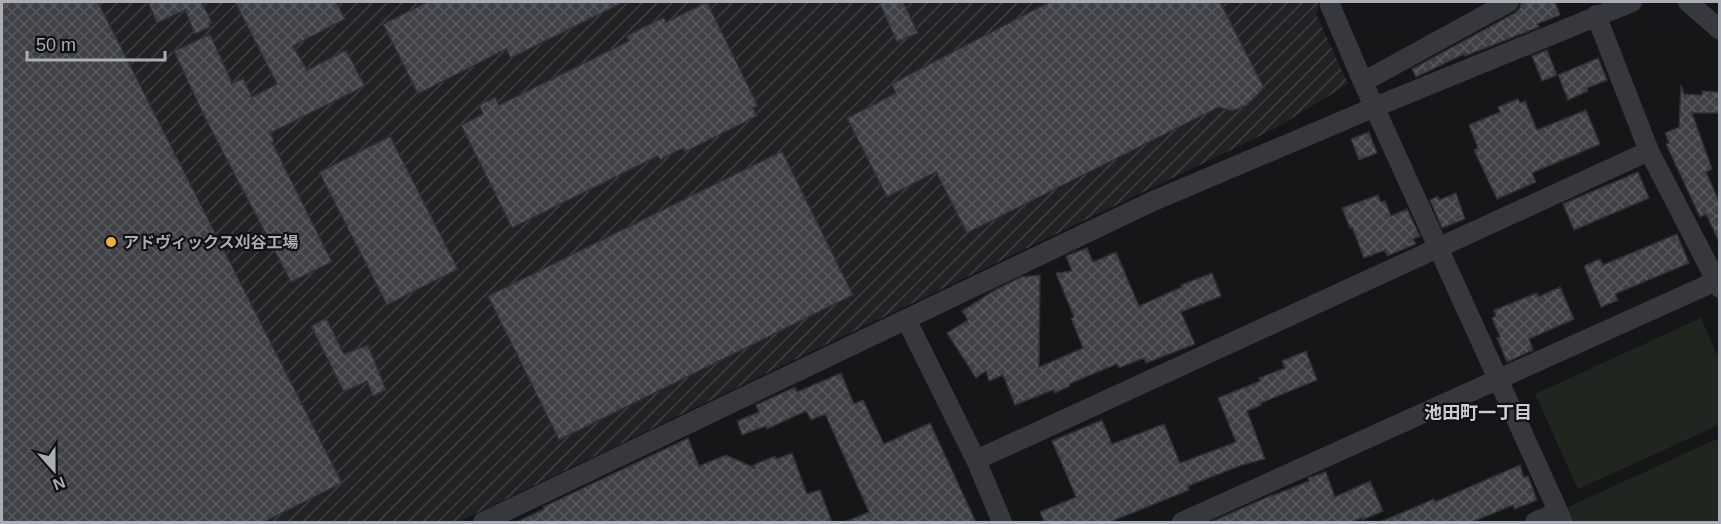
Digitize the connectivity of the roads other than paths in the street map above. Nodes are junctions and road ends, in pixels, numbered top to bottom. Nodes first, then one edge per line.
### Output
1 (1331, 2) edge
2 (1509, 2) edge
3 (1632, 2) edge
4 (1688, 2) edge
5 (1596, 15) junction
6 (1719, 30) edge
7 (1363, 82) junction
8 (1375, 107) junction
9 (1650, 151) junction
10 (1439, 247) junction
11 (1718, 285) edge
12 (906, 319) junction
13 (1498, 380) junction
14 (976, 459) junction
15 (1560, 517) edge
16 (483, 522) edge
17 (1002, 522) edge
18 (1182, 522) edge
19 (1535, 522) edge

1 - 7 street
2 - 7 street
3 - 5 street
4 - 6 street
5 - 8 street
5 - 9 street
7 - 8 street
8 - 10 street
8 - 12 street
9 - 10 street
9 - 11 street
10 - 13 street
10 - 14 street
11 - 13 street
12 - 14 street
12 - 16 street
13 - 15 street
13 - 18 street
14 - 17 street
15 - 19 street

